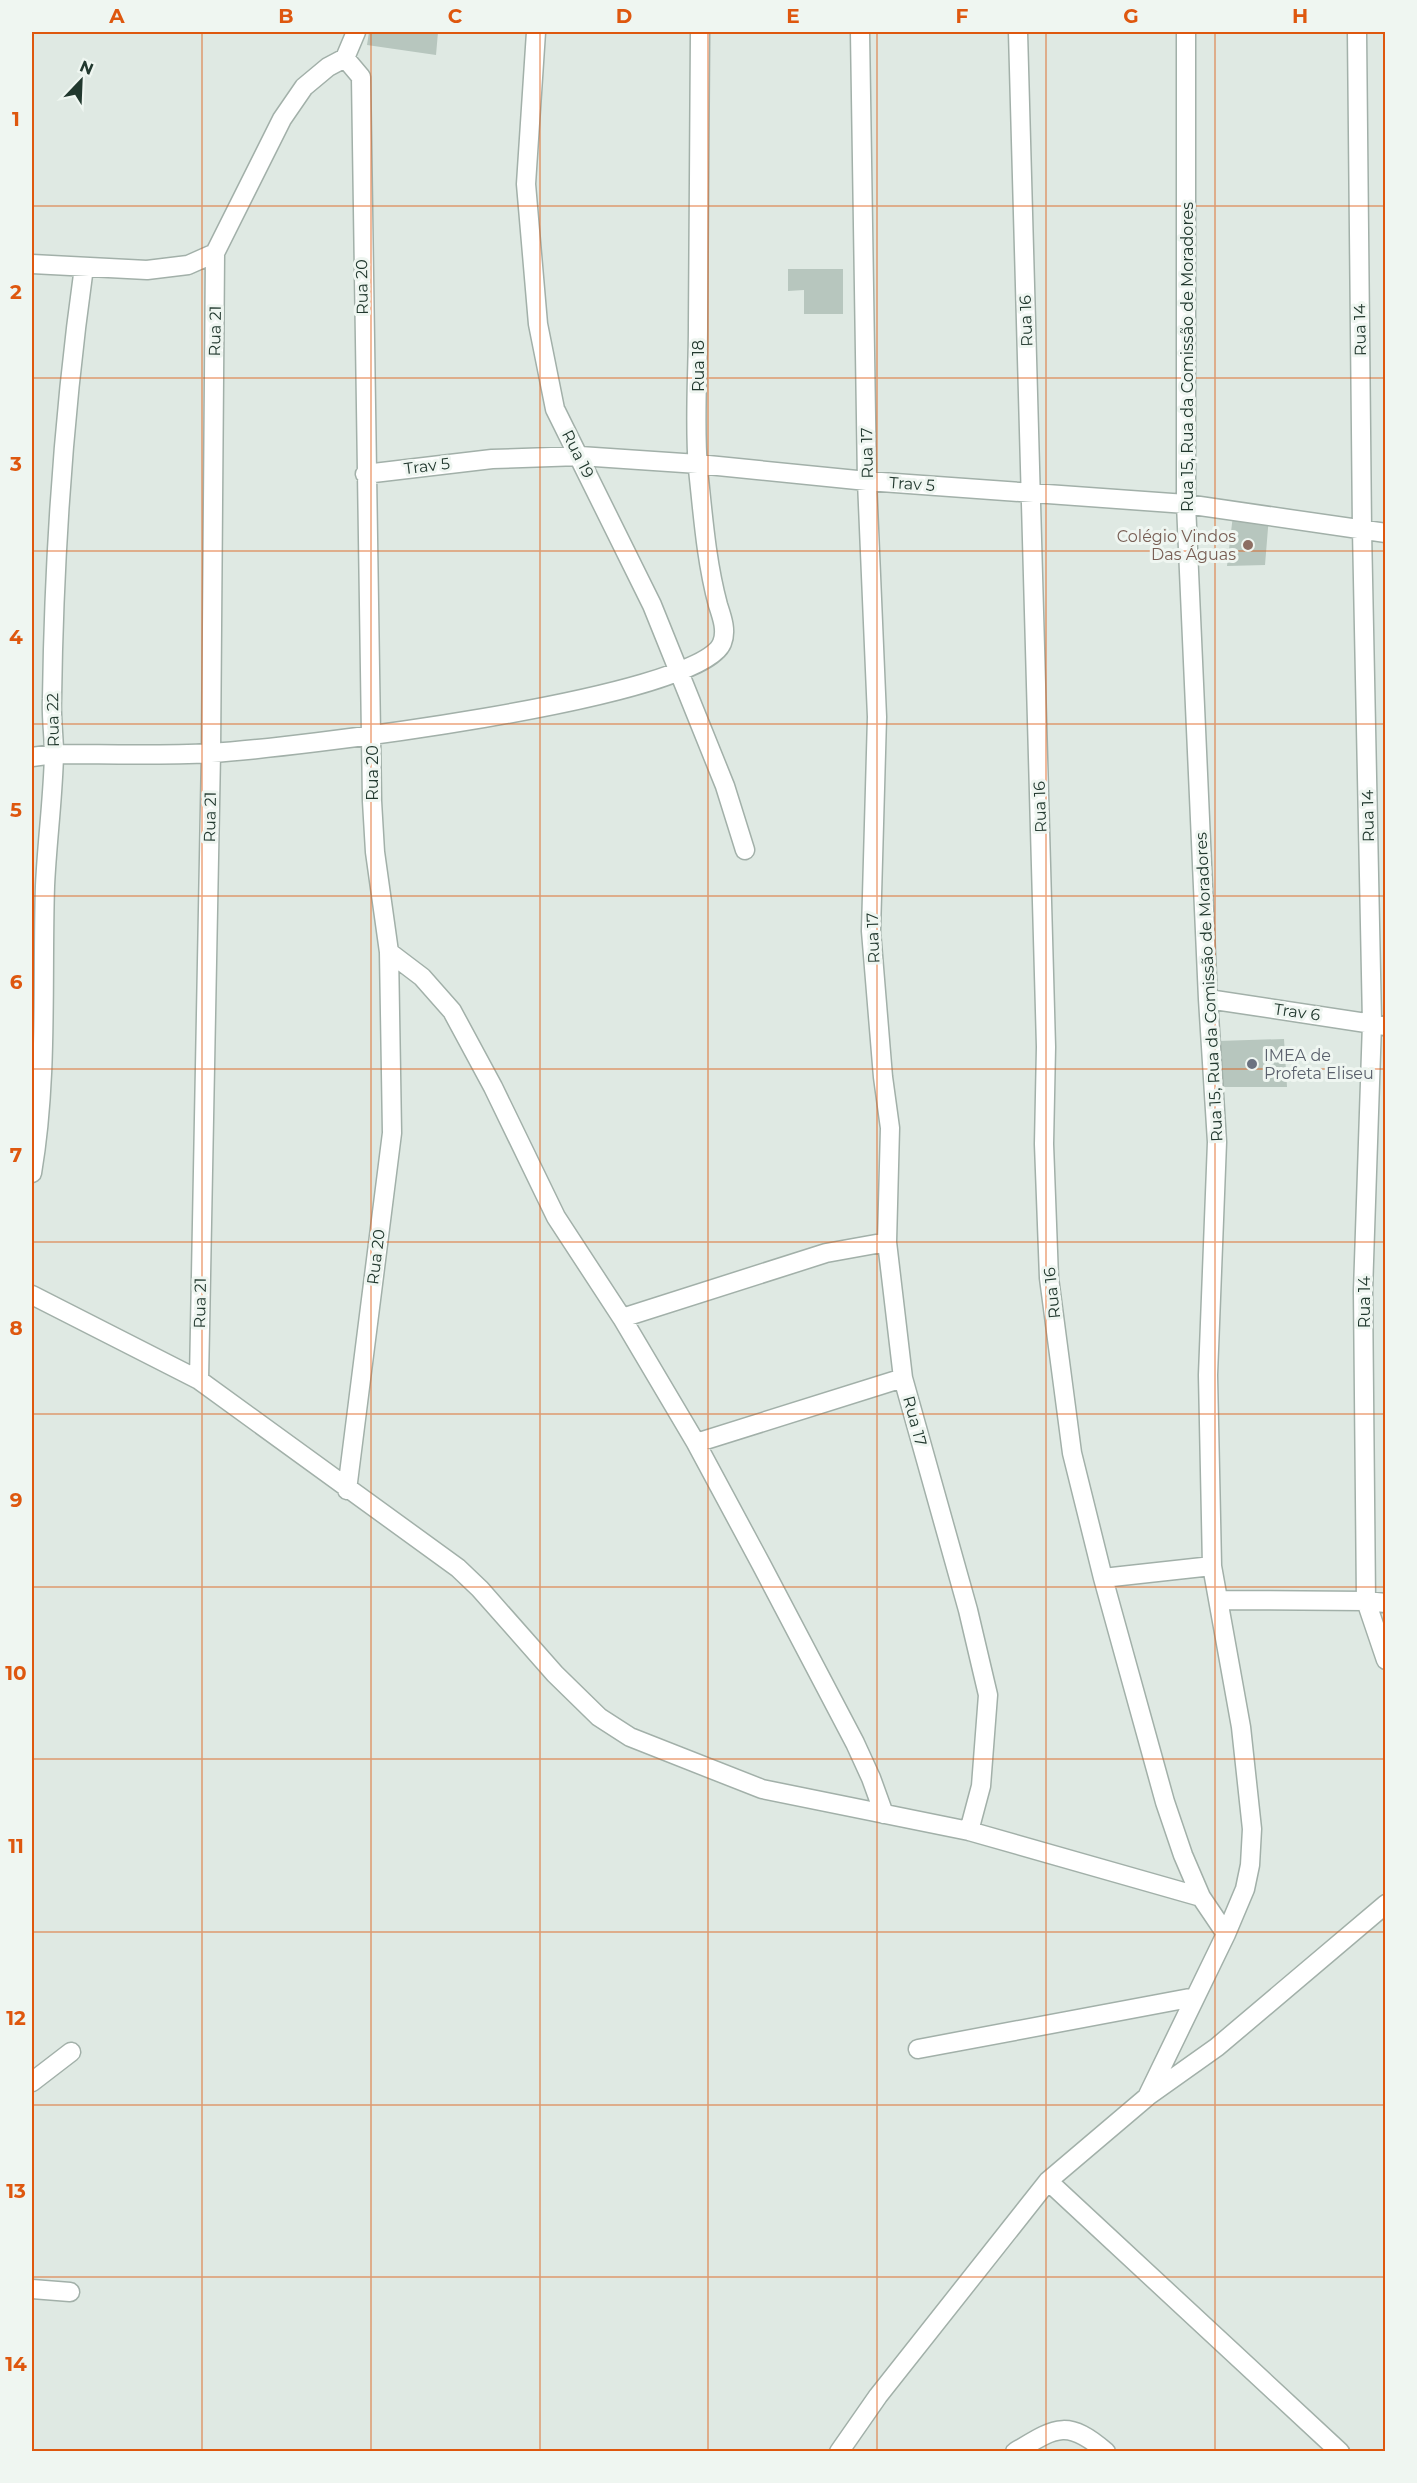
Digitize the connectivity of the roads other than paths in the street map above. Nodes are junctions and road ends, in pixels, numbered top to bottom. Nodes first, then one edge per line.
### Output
1 (356, 32) edge
2 (536, 32) edge
3 (700, 32) edge
4 (860, 32) edge
5 (1018, 32) edge
6 (1186, 32) edge
7 (1357, 32) edge
8 (345, 58) junction
9 (215, 253) junction
10 (32, 264) edge
11 (84, 267) junction
12 (580, 456) junction
13 (698, 464) junction
14 (365, 474) junction
15 (867, 481) junction
16 (1031, 493) junction
17 (1186, 504) junction
18 (1362, 530) junction
19 (1386, 533) edge
20 (678, 673) junction
21 (372, 736) junction
22 (211, 753) junction
23 (54, 754) junction
24 (32, 757) edge
25 (745, 850) dead end
26 (389, 952) junction
27 (1208, 999) junction
28 (1379, 1025) edge
29 (32, 1173) edge
30 (887, 1242) junction
31 (32, 1295) edge
32 (622, 1318) junction
33 (903, 1378) junction
34 (199, 1380) junction
35 (696, 1443) junction
36 (347, 1490) junction
37 (1212, 1566) junction
38 (1103, 1578) junction
39 (1218, 1600) junction
40 (1365, 1601) junction
41 (1386, 1603) edge
42 (1386, 1660) edge
43 (884, 1814) junction
44 (969, 1831) junction
45 (1201, 1897) junction
46 (1386, 1904) edge
47 (1226, 1935) junction
48 (1196, 1997) junction
49 (918, 2049) dead end
50 (71, 2052) dead end
51 (32, 2082) edge
52 (1147, 2097) junction
53 (1048, 2181) junction
54 (32, 2289) edge
55 (70, 2292) dead end
56 (839, 2451) edge
57 (1016, 2451) edge
58 (1106, 2451) edge
59 (1340, 2451) edge

1 - 8 street
2 - 12 street, Rua 19
3 - 13 street, Rua 18
4 - 15 street, Rua 17
5 - 16 street, Rua 16
6 - 17 street, Rua 15, Rua da Comissão de Moradores
7 - 18 street, Rua 14
8 - 9 street
8 - 14 street, Rua 20
9 - 11 street
9 - 22 street, Rua 21
10 - 11 street
11 - 23 street, Rua 22
12 - 13 street, Trav 5
12 - 14 street, Trav 5
12 - 20 street, Rua 19
13 - 15 street, Trav 5
13 - 20 street, Rua 18
14 - 21 street, Rua 20
15 - 16 street, Trav 5
15 - 30 street, Rua 17
16 - 17 street, Trav 5
16 - 38 street, Rua 16
17 - 18 street, Trav 5
17 - 27 street, Rua 15, Rua da Comissão de Moradores
18 - 19 street, Trav 5
18 - 28 street, Rua 14
20 - 21 street, Rua 18
20 - 25 street, Rua 19
21 - 22 street, Rua 18
21 - 26 street, Rua 20
22 - 23 street, Rua 18
22 - 34 street, Rua 21
23 - 24 street, Rua 18
23 - 29 street, Rua 22
26 - 32 street
26 - 36 street, Rua 20
27 - 28 street, Trav 6
27 - 37 street, Rua 15, Rua da Comissão de Moradores
28 - 40 street, Rua 14
30 - 32 street
30 - 33 street, Rua 17
31 - 34 street
32 - 35 street
33 - 35 street
33 - 44 street, Rua 17
34 - 36 street
35 - 43 street
36 - 43 street
37 - 38 street
37 - 39 street, Rua 15, Rua da Comissão de Moradores
38 - 45 street, Rua 16
39 - 40 street
39 - 47 street, Rua 15, Rua da Comissão de Moradores
40 - 41 street
40 - 42 street, Rua 14
43 - 44 street
44 - 45 street
45 - 47 street, Rua 16
46 - 52 street
47 - 48 street, Rua 15, Rua da Comissão de Moradores
48 - 49 street
48 - 52 street, Rua 15, Rua da Comissão de Moradores
50 - 51 street
52 - 53 street
53 - 56 street
53 - 59 street
54 - 55 street
57 - 58 street

